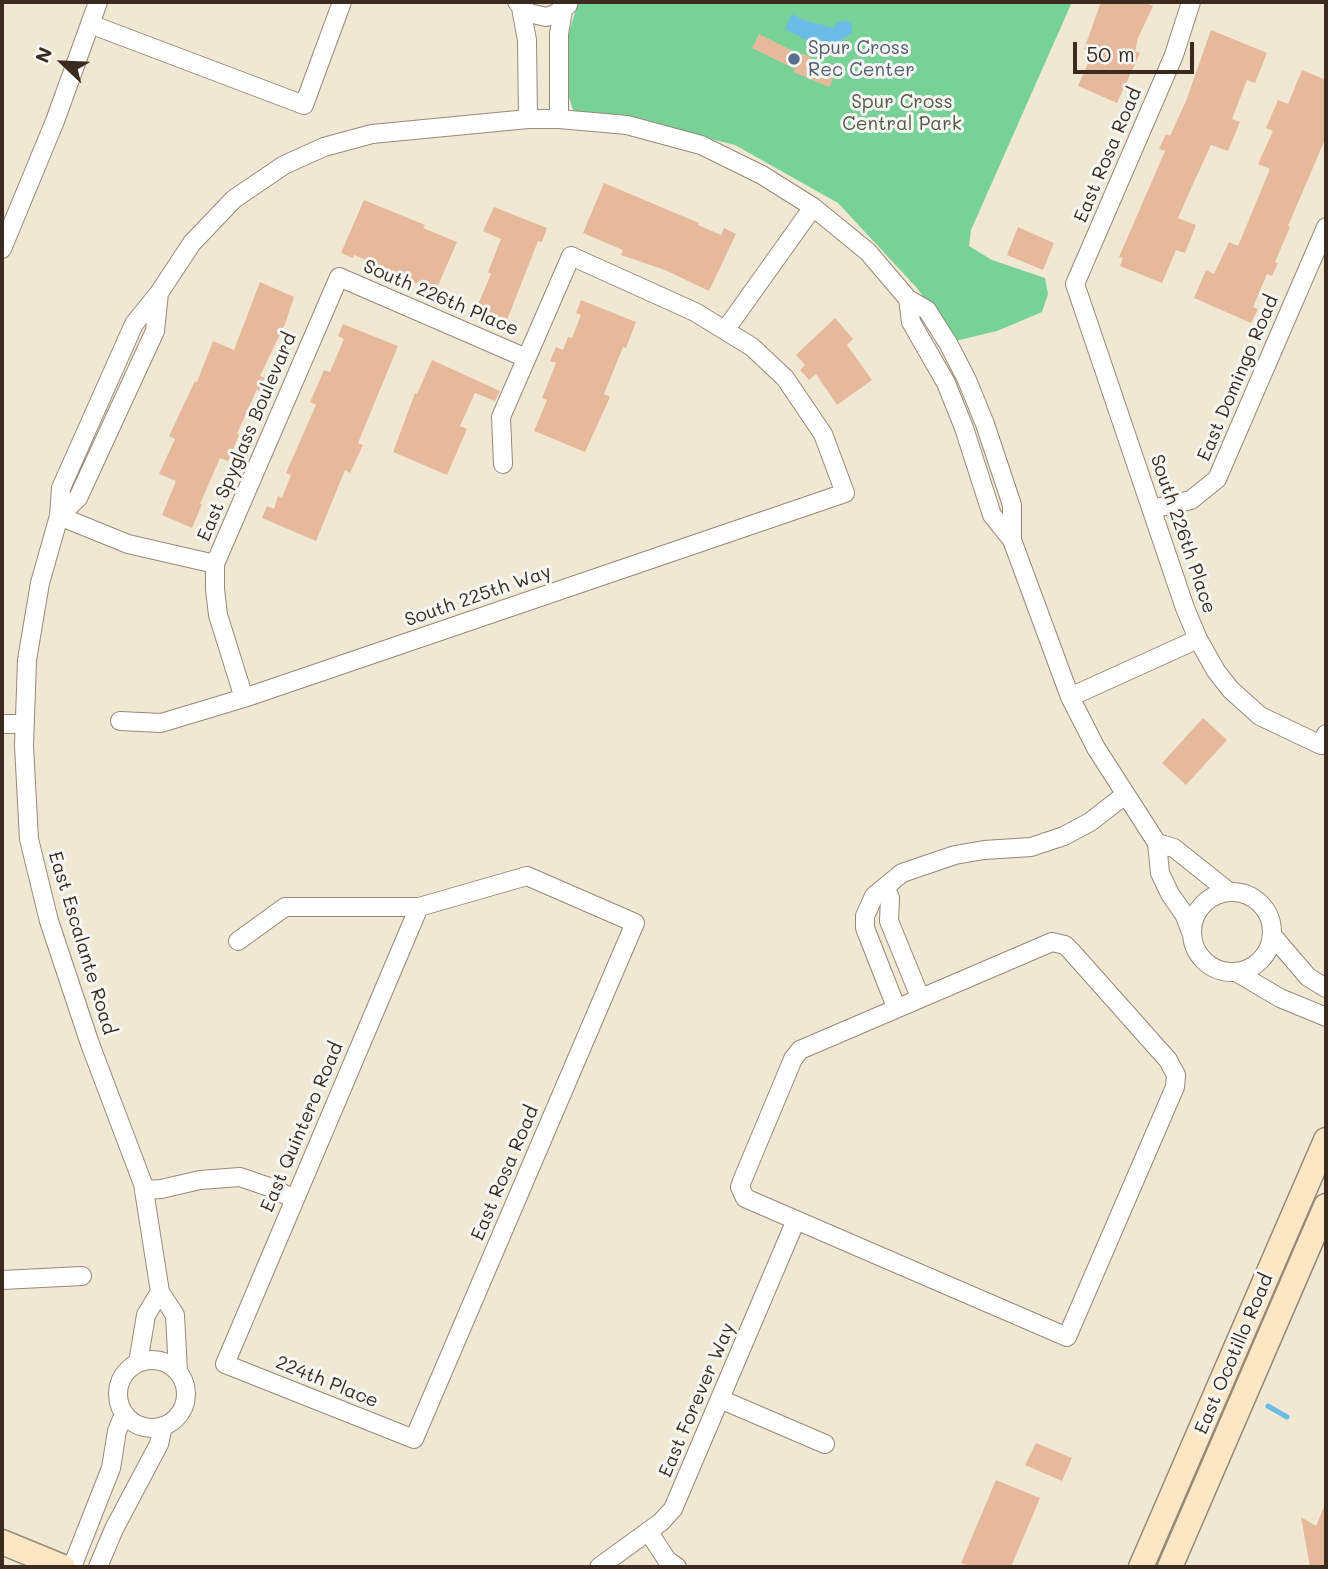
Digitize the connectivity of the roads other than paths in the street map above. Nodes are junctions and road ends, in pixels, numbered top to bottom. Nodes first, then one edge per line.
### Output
1 (98, 2) edge
2 (342, 2) edge
3 (1191, 2) edge
4 (519, 5) edge
5 (566, 6) edge
6 (90, 24) junction
7 (544, 119) junction
8 (813, 207) junction
9 (1326, 227) edge
10 (2, 249) edge
11 (339, 277) joint
12 (1075, 285) joint
13 (726, 329) junction
14 (526, 358) junction
15 (503, 464) dead end
16 (1152, 509) junction
17 (59, 516) junction
18 (215, 564) junction
19 (1198, 639) junction
20 (1070, 697) junction
21 (244, 698) junction
22 (120, 721) dead end
23 (2, 724) edge
24 (24, 724) junction
25 (1324, 740) edge
26 (1125, 795) junction
27 (1157, 844) junction
28 (886, 888) junction
29 (1228, 891) junction
30 (419, 907) junction
31 (1191, 932) junction
32 (1272, 935) junction
33 (239, 941) dead end
34 (1236, 972) junction
35 (1326, 988) edge
36 (920, 997) junction
37 (896, 1007) junction
38 (1326, 1017) edge
39 (1326, 1140) edge
40 (144, 1190) junction
41 (293, 1199) junction
42 (1326, 1206) edge
43 (796, 1220) junction
44 (82, 1276) dead end
45 (2, 1280) edge
46 (160, 1293) junction
47 (138, 1363) junction
48 (225, 1364) joint
49 (178, 1372) junction
50 (720, 1399) junction
51 (124, 1414) junction
52 (163, 1426) junction
53 (414, 1439) joint
54 (825, 1444) dead end
55 (648, 1531) junction
56 (2, 1542) edge
57 (63, 1567) edge
58 (72, 1567) edge
59 (98, 1567) edge
60 (599, 1567) edge
61 (677, 1567) edge
62 (1141, 1567) edge
63 (1170, 1567) edge

1 - 6 street
2 - 6 street
3 - 12 street, East Rosa Road
4 - 5 street
4 - 7 street
5 - 7 street
6 - 10 street
7 - 8 street, East Escalante Road
7 - 17 street, East Escalante Road
8 - 13 street
8 - 20 street, East Escalante Road
9 - 16 street, East Domingo Road
11 - 14 street, South 226th Place
11 - 18 street, East Spyglass Boulevard
12 - 16 street, South 226th Place
13 - 14 street
13 - 21 street, South 225th Way
14 - 15 street
16 - 19 street, South 226th Place
17 - 18 street
17 - 24 street, East Escalante Road
18 - 21 street, East Spyglass Boulevard
19 - 20 street
19 - 25 street, South 226th Place
20 - 26 street
21 - 22 street, South 225th Way
23 - 24 street
24 - 40 street, East Escalante Road
26 - 27 street
26 - 28 street
27 - 29 street
27 - 31 street
28 - 36 street
28 - 37 street
29 - 31 street
29 - 32 street
30 - 33 street
30 - 41 street, East Quintero Road
30 - 53 street, East Rosa Road
31 - 34 street
32 - 34 street
32 - 35 street
34 - 38 street
36 - 37 street
36 - 43 street
37 - 43 street
39 - 62 main road, East Ocotillo Road
40 - 41 street
40 - 46 street, East Escalante Road
41 - 48 street, East Quintero Road
42 - 63 main road, East Ocotillo Road
43 - 50 street, East Forever Way
44 - 45 street
46 - 47 street
46 - 49 street, East Escalante Road
47 - 49 street
47 - 51 street
48 - 53 street, 224th Place
49 - 52 street, East Escalante Road
50 - 54 street
50 - 55 street, East Forever Way
51 - 52 street
51 - 58 street
52 - 59 street, East Escalante Road
55 - 60 street, East Forever Way
55 - 61 street
56 - 57 main road

